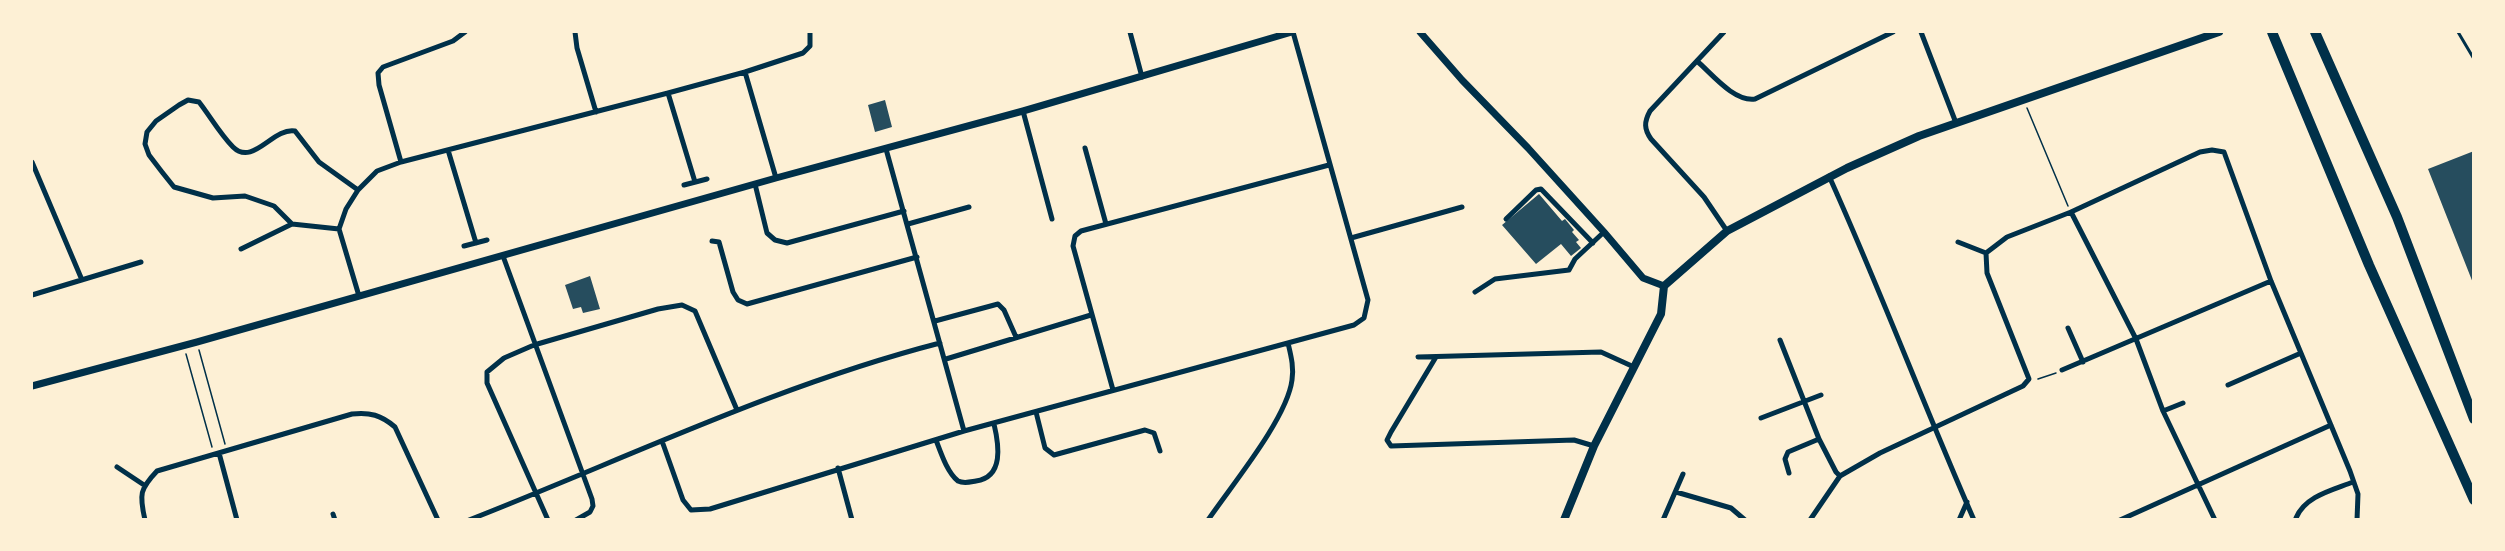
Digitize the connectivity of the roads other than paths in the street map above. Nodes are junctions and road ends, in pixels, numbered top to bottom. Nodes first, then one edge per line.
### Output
1 (465, 32) edge
2 (575, 32) edge
3 (810, 32) edge
4 (1130, 32) edge
5 (1292, 32) edge
6 (1420, 32) edge
7 (1724, 32) edge
8 (1893, 32) edge
9 (1921, 32) edge
10 (2219, 32) edge
11 (2272, 32) edge
12 (2316, 32) edge
13 (2458, 32) edge
14 (2474, 59) edge
15 (1697, 61) junction
16 (745, 72) junction
17 (1142, 77) junction
18 (668, 93) junction
19 (1023, 111) junction
20 (596, 112) junction
21 (1956, 123) junction
22 (1085, 148) dead end
23 (886, 149) junction
24 (448, 150) junction
25 (32, 162) edge
26 (401, 162) junction
27 (1329, 165) junction
28 (1829, 176) junction
29 (776, 178) junction
30 (707, 179) dead end
31 (695, 182) junction
32 (754, 184) junction
33 (684, 185) dead end
34 (358, 190) junction
35 (969, 207) dead end
36 (1462, 207) dead end
37 (904, 211) junction
38 (2071, 212) junction
39 (1052, 219) dead end
40 (1506, 219) dead end
41 (292, 224) junction
42 (908, 224) junction
43 (1106, 224) junction
44 (339, 229) junction
45 (1727, 231) junction
46 (1604, 232) junction
47 (1351, 238) junction
48 (487, 240) dead end
49 (712, 241) dead end
50 (1958, 242) dead end
51 (476, 243) junction
52 (1593, 243) junction
53 (464, 246) dead end
54 (241, 249) dead end
55 (1986, 253) junction
56 (503, 256) junction
57 (917, 257) junction
58 (141, 262) dead end
59 (82, 280) junction
60 (2271, 281) junction
61 (1664, 286) junction
62 (1475, 292) dead end
63 (32, 295) edge
64 (359, 296) junction
65 (1091, 315) junction
66 (935, 321) junction
67 (2068, 328) dead end
68 (1016, 337) junction
69 (2136, 339) junction
70 (1780, 340) dead end
71 (940, 343) junction
72 (1288, 344) junction
73 (534, 345) junction
74 (2301, 353) junction
75 (1418, 357) dead end
76 (1436, 357) junction
77 (946, 359) junction
78 (2083, 363) junction
79 (1634, 366) junction
80 (2062, 370) road end
81 (2228, 385) dead end
82 (32, 386) edge
83 (1113, 390) junction
84 (1821, 395) dead end
85 (1805, 401) junction
86 (2183, 403) dead end
87 (737, 410) junction
88 (2163, 411) junction
89 (1036, 412) junction
90 (1761, 418) dead end
91 (2474, 419) edge
92 (994, 424) junction
93 (2331, 425) junction
94 (1934, 429) junction
95 (964, 431) junction
96 (1819, 439) junction
97 (936, 440) junction
98 (662, 441) junction
99 (1594, 446) junction
100 (1160, 451) dead end
101 (216, 453) junction
102 (117, 467) dead end
103 (838, 468) junction
104 (1789, 473) dead end
105 (583, 474) junction
106 (1683, 474) dead end
107 (1840, 476) junction
108 (2354, 482) junction
109 (2199, 484) junction
110 (144, 485) junction
111 (535, 492) junction
112 (1676, 492) junction
113 (2474, 500) edge
114 (1966, 502) junction
115 (2296, 518) dead end
116 (145, 519) edge
117 (237, 519) edge
118 (438, 519) edge
119 (469, 519) edge
120 (548, 519) edge
121 (576, 519) edge
122 (852, 519) edge
123 (1208, 519) edge
124 (1564, 519) edge
125 (1663, 519) edge
126 (1745, 519) edge
127 (1810, 519) edge
128 (1959, 519) edge
129 (1974, 519) edge
130 (2120, 519) edge
131 (2215, 519) edge
132 (2357, 519) edge

1 - 26 street
2 - 20 street
3 - 16 street
4 - 17 street
5 - 17 street
5 - 27 street
6 - 46 street
7 - 15 street
8 - 15 street
9 - 21 street
10 - 21 main road
11 - 113 highway
12 - 91 highway
13 - 14 lane
15 - 45 street
16 - 18 street
16 - 29 street
17 - 19 street
18 - 20 street
18 - 31 street
19 - 23 street
19 - 39 street
20 - 24 street
21 - 28 main road
22 - 43 street
23 - 29 street
23 - 37 street
24 - 26 street
24 - 51 street
25 - 59 street
26 - 34 street
27 - 43 street
27 - 47 street
28 - 45 main road
28 - 94 street
29 - 32 street
30 - 31 street
31 - 33 street
32 - 37 street
32 - 56 street
34 - 41 street
34 - 44 street
35 - 42 street
36 - 47 street
37 - 42 street
38 - 55 street
38 - 60 street
38 - 69 street
40 - 52 street
41 - 44 street
41 - 54 street
42 - 57 street
43 - 65 street
44 - 64 street
45 - 61 main road
46 - 52 street
46 - 61 street
47 - 72 street
48 - 51 street
49 - 57 street
50 - 55 street
51 - 53 street
52 - 62 street
55 - 94 street
56 - 64 street
56 - 73 street
57 - 66 street
58 - 59 street
59 - 63 street
60 - 69 street
60 - 74 street
61 - 79 main road
64 - 82 street
65 - 68 street
65 - 83 street
66 - 68 street
66 - 71 street
67 - 78 street
68 - 77 street
69 - 78 street
69 - 88 street
70 - 85 street
71 - 77 street
71 - 87 street
72 - 83 street
72 - 123 street
73 - 87 street
73 - 105 street
73 - 111 street
74 - 81 street
74 - 93 street
75 - 76 street
76 - 79 street
76 - 99 street
77 - 95 street
78 - 80 street
79 - 99 main road
83 - 89 street
84 - 85 street
85 - 90 street
85 - 96 street
86 - 88 street
87 - 98 street
88 - 109 street
89 - 92 street
89 - 100 street
92 - 95 street
92 - 97 street
93 - 108 street
93 - 109 street
94 - 107 street
94 - 114 street
95 - 97 street
96 - 104 street
96 - 107 street
97 - 103 street
98 - 103 street
98 - 105 street
99 - 124 main road
101 - 110 street
101 - 117 street
101 - 118 street
102 - 110 street
103 - 122 street
105 - 111 street
105 - 121 street
106 - 112 street
107 - 127 street
108 - 115 street
108 - 132 street
109 - 130 street
109 - 131 street
110 - 116 street
111 - 119 street
111 - 120 street
112 - 125 street
112 - 126 street
114 - 128 street
114 - 129 street

